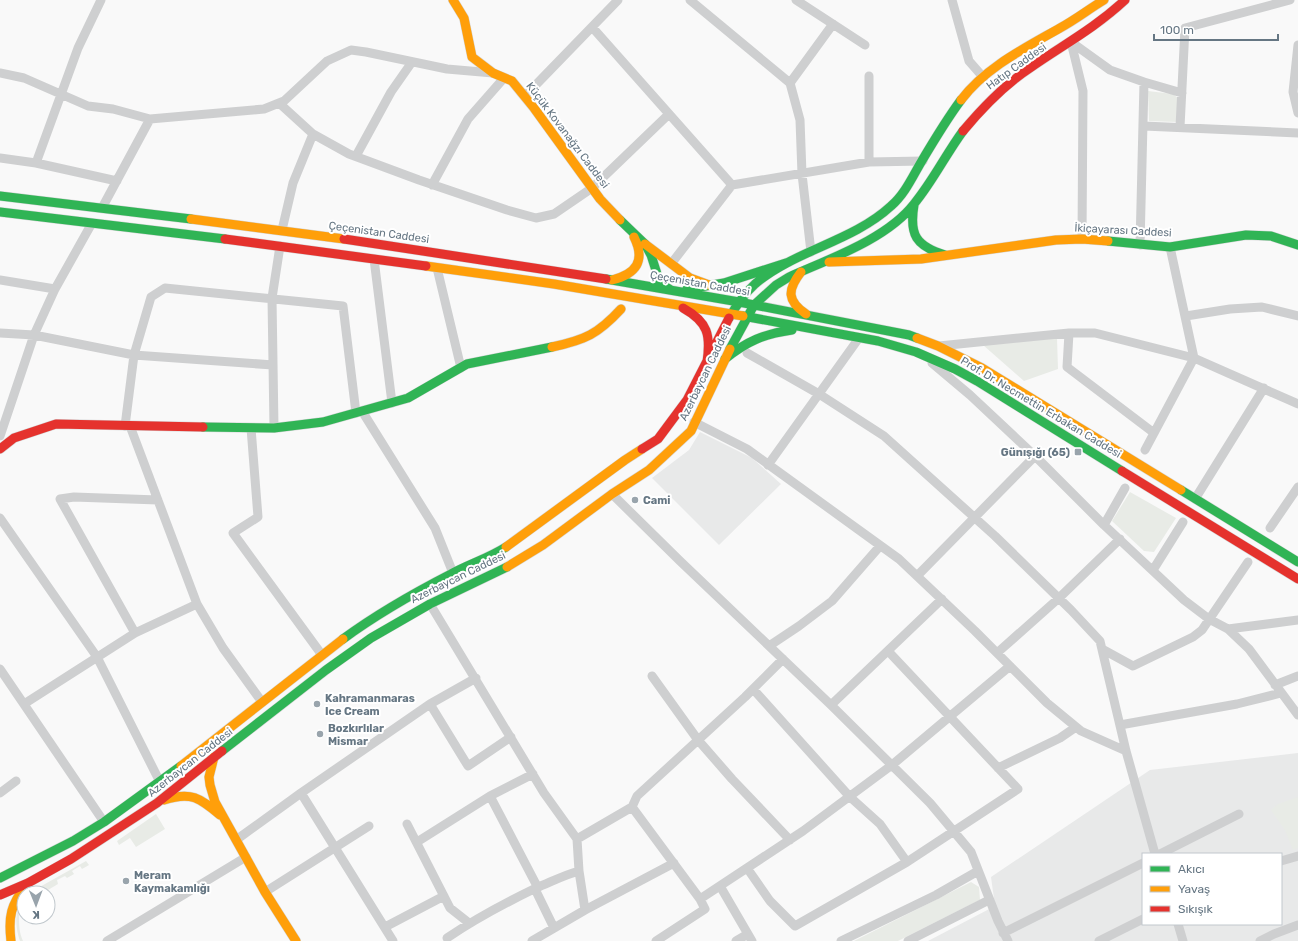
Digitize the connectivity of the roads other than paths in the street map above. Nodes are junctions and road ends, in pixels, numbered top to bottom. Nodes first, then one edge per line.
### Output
1 (101, 0) edge
2 (453, 0) edge
3 (618, 0) edge
4 (690, 0) edge
5 (796, 0) edge
6 (952, 0) edge
7 (1125, 0) edge
8 (1290, 0) edge
9 (1099, 1) edge
10 (833, 24) junction
11 (592, 27) junction
12 (1071, 42) junction
13 (865, 45) dead end
14 (1298, 45) edge
15 (412, 62) junction
16 (0, 73) edge
17 (493, 73) junction
18 (869, 76) dead end
19 (983, 77) junction
20 (504, 78) junction
21 (1144, 82) junction
22 (790, 83) junction
23 (1182, 93) junction
24 (62, 94) junction
25 (525, 96) junction
26 (279, 103) junction
27 (1298, 112) edge
28 (669, 114) junction
29 (150, 119) junction
30 (1144, 126) junction
31 (1180, 127) junction
32 (1298, 133) edge
33 (313, 134) junction
34 (356, 156) junction
35 (0, 158) edge
36 (923, 161) junction
37 (869, 162) junction
38 (36, 163) junction
39 (802, 174) junction
40 (117, 180) junction
41 (432, 185) junction
42 (732, 185) junction
43 (592, 188) junction
44 (0, 196) edge
45 (914, 205) junction
46 (102, 208) junction
47 (0, 212) edge
48 (92, 223) junction
49 (867, 224) joint
50 (629, 229) junction
51 (282, 230) junction
52 (874, 238) joint
53 (1082, 239) junction
54 (645, 244) junction
55 (1140, 245) junction
56 (1298, 245) edge
57 (280, 246) junction
58 (1170, 246) junction
59 (811, 252) junction
60 (946, 255) junction
61 (374, 259) junction
62 (789, 262) junction
63 (671, 264) junction
64 (814, 266) junction
65 (437, 268) junction
66 (801, 272) junction
67 (0, 280) edge
68 (612, 280) junction
69 (710, 285) junction
70 (55, 289) junction
71 (671, 290) junction
72 (272, 298) junction
73 (739, 302) junction
74 (674, 304) junction
75 (754, 305) junction
76 (621, 309) dead end
77 (731, 315) junction
78 (808, 315) junction
79 (1186, 316) junction
80 (1298, 316) edge
81 (746, 318) junction
82 (806, 328) junction
83 (1069, 332) junction
84 (0, 333) edge
85 (34, 335) junction
86 (859, 338) junction
87 (938, 346) junction
88 (916, 352) junction
89 (747, 353) dead end
90 (134, 355) junction
91 (725, 358) junction
92 (1194, 358) junction
93 (707, 362) junction
94 (273, 365) junction
95 (461, 368) junction
96 (1264, 388) junction
97 (819, 394) junction
98 (392, 402) junction
99 (1298, 404) edge
100 (359, 412) junction
101 (694, 422) junction
102 (127, 426) junction
103 (251, 428) junction
104 (274, 428) junction
105 (1154, 433) junction
106 (0, 436) edge
107 (0, 449) edge
108 (1145, 450) dead end
109 (1035, 456) junction
110 (768, 465) junction
111 (1298, 487) edge
112 (1125, 488) dead end
113 (612, 494) junction
114 (1195, 499) junction
115 (158, 500) junction
116 (974, 517) junction
117 (0, 518) edge
118 (1183, 522) dead end
119 (1104, 525) junction
120 (1270, 528) dead end
121 (1120, 540) junction
122 (880, 546) junction
123 (1248, 562) dead end
124 (1298, 562) edge
125 (1153, 570) junction
126 (454, 573) junction
127 (917, 576) junction
128 (1298, 579) edge
129 (1059, 598) junction
130 (942, 599) junction
131 (197, 604) junction
132 (430, 604) junction
133 (1209, 619) junction
134 (1298, 620) edge
135 (1228, 628) junction
136 (135, 633) junction
137 (769, 646) junction
138 (1102, 649) junction
139 (888, 651) junction
140 (997, 653) junction
141 (322, 655) junction
142 (97, 657) junction
143 (783, 659) junction
144 (1010, 666) junction
145 (0, 669) edge
146 (652, 676) dead end
147 (1298, 676) edge
148 (476, 678) junction
149 (1275, 685) junction
150 (753, 689) junction
151 (1281, 693) junction
152 (262, 702) junction
153 (24, 704) junction
154 (430, 704) junction
155 (831, 705) junction
156 (1298, 715) edge
157 (950, 717) junction
158 (1120, 725) junction
159 (1076, 727) junction
160 (511, 737) junction
161 (698, 740) junction
162 (1126, 752) junction
163 (214, 757) junction
164 (892, 765) junction
165 (998, 768) junction
166 (533, 774) junction
167 (16, 781) dead end
168 (160, 782) junction
169 (0, 793) edge
170 (301, 793) junction
171 (490, 796) junction
172 (850, 797) junction
173 (157, 803) junction
174 (632, 807) junction
175 (1239, 814) dead end
176 (221, 815) junction
177 (104, 822) junction
178 (407, 824) dead end
179 (369, 826) dead end
180 (953, 831) junction
181 (577, 839) junction
182 (236, 840) junction
183 (790, 840) junction
184 (417, 842) junction
185 (335, 848) junction
186 (1155, 853) edge
187 (1162, 853) edge
188 (1298, 856) edge
189 (246, 857) junction
190 (1282, 861) edge
191 (907, 862) junction
192 (674, 863) junction
193 (1142, 864) edge
194 (747, 868) junction
195 (579, 871) junction
196 (978, 871) junction
197 (0, 878) edge
198 (28, 883) junction
199 (720, 886) junction
200 (536, 888) junction
201 (265, 892) junction
202 (0, 895) edge
203 (444, 896) junction
204 (700, 899) junction
205 (989, 900) junction
206 (585, 910) junction
207 (1142, 920) edge
208 (0, 923) edge
209 (469, 923) junction
210 (1178, 925) edge
211 (1298, 925) edge
212 (386, 927) junction
213 (554, 928) junction
214 (1005, 937) edge
215 (447, 938) dead end
216 (750, 938) edge
217 (10, 941) edge
218 (107, 941) edge
219 (296, 941) edge
220 (393, 941) edge
221 (532, 941) edge
222 (656, 941) edge
223 (736, 941) edge
224 (840, 941) edge
225 (908, 941) edge
226 (1099, 941) edge
227 (1184, 941) edge
228 (1260, 941) edge

1 - 24 street
2 - 17 main road, Küçük Kovanağzı Caddesi
3 - 11 street
4 - 22 street
5 - 10 street
6 - 19 street
7 - 12 main road, Hatıp Caddesi
8 - 23 street
9 - 19 main road, Hatıp Caddesi
10 - 13 street
10 - 22 street
11 - 25 street
11 - 28 street
12 - 21 street
12 - 45 main road, Hatıp Caddesi
12 - 53 street
14 - 27 street
15 - 17 street
15 - 26 street
15 - 34 street
16 - 24 street
17 - 20 main road, Küçük Kovanağzı Caddesi
18 - 37 street
19 - 36 main road, Hatıp Caddesi
20 - 25 main road, Küçük Kovanağzı Caddesi
20 - 41 street
21 - 23 street
21 - 30 street
22 - 39 street
23 - 31 street
24 - 29 street
24 - 38 street
25 - 43 main road, Küçük Kovanağzı Caddesi
26 - 29 street
26 - 33 street
28 - 42 street
28 - 43 street
29 - 40 street
30 - 31 street
30 - 55 street
31 - 32 street
33 - 34 street
33 - 51 street
34 - 41 street
35 - 38 street
36 - 37 street
36 - 49 main road, Hatıp Caddesi
37 - 39 street
38 - 40 street
39 - 42 street
39 - 59 street
40 - 46 street
41 - 43 street
42 - 63 street
43 - 50 main road, Küçük Kovanağzı Caddesi
44 - 46 main road, Çeçenistan Caddesi
45 - 52 main road, Hatıp Caddesi
45 - 60 main road, İkiçayarası Caddesi
46 - 51 main road, Çeçenistan Caddesi
47 - 48 main road
48 - 57 main road
48 - 70 street
49 - 59 main road, Azerbaycan Caddesi
50 - 54 main road, Küçük Kovanağzı Caddesi
50 - 68 main road, Küçük Kovanağzı Caddesi
51 - 68 main road, Çeçenistan Caddesi
52 - 64 main road, Azerbaycan Caddesi
53 - 55 main road, İkiçayarası Caddesi
53 - 60 main road, İkiçayarası Caddesi
54 - 63 main road
54 - 71 main road, Küçük Kovanağzı Caddesi
55 - 58 main road, İkiçayarası Caddesi
56 - 58 main road, İkiçayarası Caddesi
57 - 61 main road
57 - 72 street
58 - 79 street
59 - 62 main road, Azerbaycan Caddesi
60 - 64 main road, İkiçayarası Caddesi
61 - 65 main road
61 - 98 street
62 - 69 main road
62 - 73 main road, Azerbaycan Caddesi
63 - 69 main road
64 - 66 main road, Azerbaycan Caddesi
65 - 74 main road
65 - 95 street
66 - 75 main road, Azerbaycan Caddesi
66 - 78 main road
67 - 70 street
68 - 71 main road, Çeçenistan Caddesi
69 - 71 main road
70 - 85 street
71 - 73 main road, Çeçenistan Caddesi
72 - 90 street
72 - 94 street
72 - 100 street
73 - 75 main road, Çeçenistan Caddesi
73 - 77 main road, Azerbaycan Caddesi
74 - 77 main road
74 - 93 main road
75 - 78 main road, Prof. Dr. Necmettin Erbakan Caddesi
75 - 81 main road, Azerbaycan Caddesi
76 - 95 main road
77 - 81 main road
77 - 93 main road, Azerbaycan Caddesi
78 - 87 main road, Prof. Dr. Necmettin Erbakan Caddesi
79 - 80 street
79 - 92 street
81 - 82 main road, Prof. Dr. Necmettin Erbakan Caddesi
81 - 91 main road, Azerbaycan Caddesi
82 - 86 main road, Prof. Dr. Necmettin Erbakan Caddesi
82 - 91 main road
83 - 87 street
83 - 92 street
83 - 105 street
84 - 85 street
85 - 90 street
85 - 106 street
86 - 88 main road, Prof. Dr. Necmettin Erbakan Caddesi
86 - 97 street
87 - 114 main road, Prof. Dr. Necmettin Erbakan Caddesi
88 - 109 street
88 - 128 main road, Prof. Dr. Necmettin Erbakan Caddesi
89 - 97 street
90 - 94 street
90 - 102 street
91 - 101 main road, Azerbaycan Caddesi
92 - 96 street
92 - 105 street
93 - 126 main road, Azerbaycan Caddesi
94 - 104 street
95 - 98 main road
96 - 99 street
96 - 114 street
97 - 110 street
97 - 116 street
98 - 100 main road
100 - 104 main road
100 - 126 street
101 - 110 street
101 - 113 main road, Azerbaycan Caddesi
102 - 103 main road
102 - 107 main road
102 - 115 street
103 - 104 main road
103 - 141 street
105 - 108 street
109 - 116 street
109 - 119 street
110 - 122 street
111 - 120 street
112 - 119 street
113 - 132 main road, Azerbaycan Caddesi
113 - 137 street
114 - 124 main road, Prof. Dr. Necmettin Erbakan Caddesi
115 - 131 street
115 - 136 street
116 - 127 street
116 - 129 street
117 - 142 street
118 - 125 street
119 - 121 street
121 - 125 street
121 - 129 street
122 - 127 street
122 - 137 street
123 - 133 street
125 - 133 street
126 - 141 main road, Azerbaycan Caddesi
127 - 130 street
129 - 138 street
129 - 140 street
130 - 139 street
130 - 140 street
131 - 136 street
131 - 152 street
132 - 148 street
132 - 163 main road, Azerbaycan Caddesi
133 - 135 street
133 - 138 street
134 - 135 street
135 - 149 street
136 - 142 street
137 - 143 street
138 - 158 street
139 - 155 street
139 - 157 street
140 - 144 street
141 - 152 main road, Azerbaycan Caddesi
142 - 153 street
142 - 168 street
143 - 150 street
143 - 155 street
144 - 157 street
144 - 159 street
145 - 153 street
146 - 161 street
147 - 149 street
148 - 154 street
148 - 160 street
149 - 151 street
150 - 161 street
150 - 172 street
151 - 156 street
151 - 158 street
152 - 168 main road, Azerbaycan Caddesi
153 - 177 street
154 - 160 street
154 - 170 street
155 - 164 street
157 - 164 street
157 - 165 street
158 - 162 street
159 - 162 street
159 - 165 street
160 - 166 street
161 - 174 street
161 - 183 street
162 - 186 street
163 - 173 main road, Azerbaycan Caddesi
163 - 176 main road
164 - 172 street
164 - 180 street
165 - 180 street
166 - 171 street
166 - 181 street
167 - 169 street
168 - 177 main road, Azerbaycan Caddesi
170 - 182 street
170 - 185 street
171 - 184 street
171 - 200 street
172 - 183 street
172 - 191 street
173 - 176 main road
173 - 198 main road, Azerbaycan Caddesi
174 - 181 street
174 - 192 street
175 - 187 street
176 - 182 main road
177 - 197 main road, Azerbaycan Caddesi
178 - 184 street
179 - 185 street
180 - 191 street
180 - 196 street
181 - 195 street
182 - 189 main road
183 - 194 street
184 - 203 street
185 - 201 street
185 - 212 street
188 - 190 street
189 - 201 main road
189 - 218 street
191 - 194 street
192 - 204 street
192 - 206 street
193 - 214 street
194 - 199 street
195 - 200 street
195 - 206 street
196 - 205 street
196 - 224 street
198 - 202 main road, Azerbaycan Caddesi
198 - 217 main road
199 - 204 street
199 - 216 street
200 - 209 street
200 - 213 street
201 - 219 main road
203 - 209 street
203 - 212 street
204 - 222 street
205 - 214 street
205 - 225 street
206 - 213 street
207 - 226 street
208 - 217 main road
209 - 215 street
210 - 227 street
211 - 228 street
212 - 220 street
213 - 221 street
216 - 223 street

